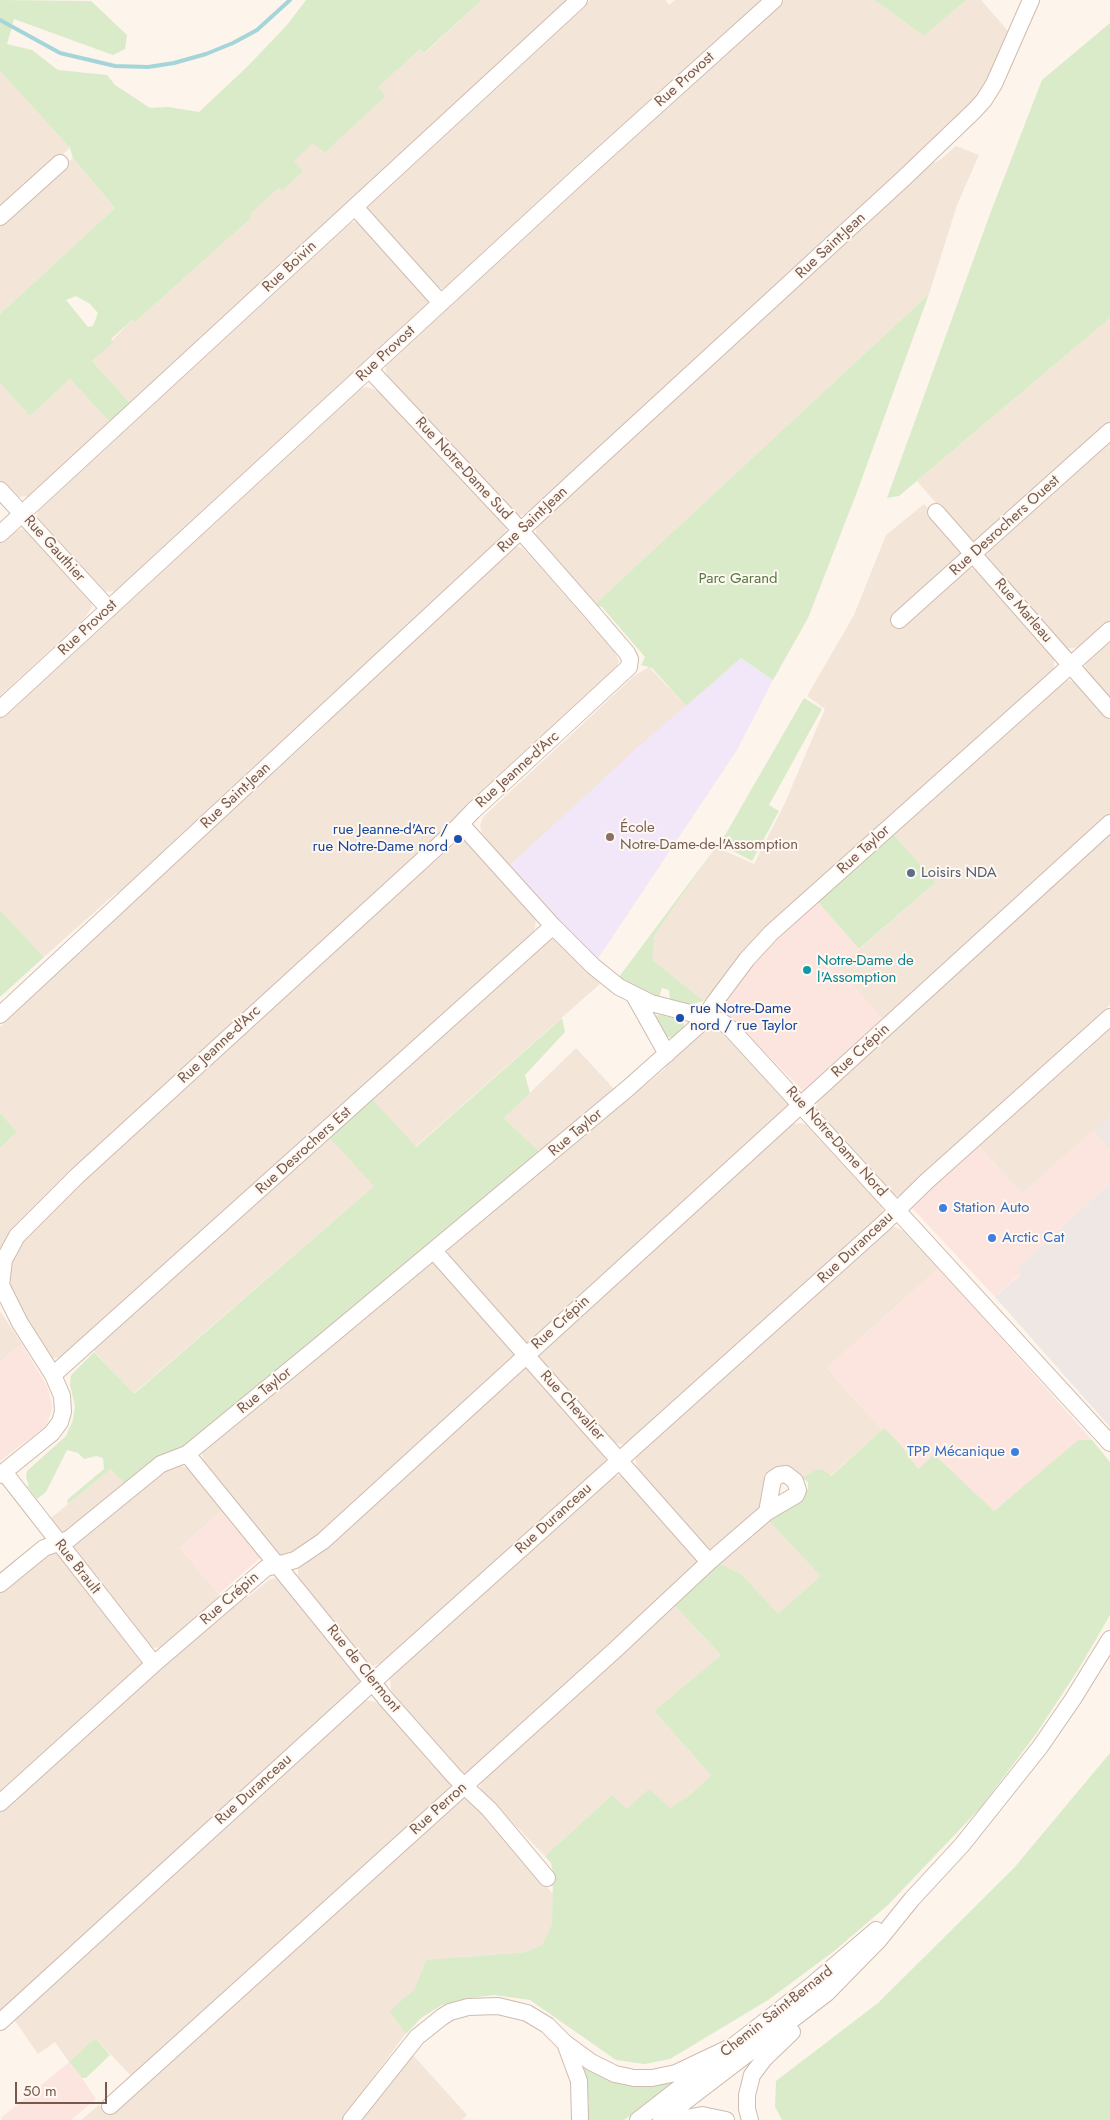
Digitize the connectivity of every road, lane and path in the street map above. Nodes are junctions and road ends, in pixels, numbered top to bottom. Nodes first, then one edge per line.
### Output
1 (579, 0) edge
2 (774, 0) edge
3 (1030, 0) edge
4 (60, 163) dead end
5 (355, 207) junction
6 (0, 217) edge
7 (441, 303) junction
8 (370, 370) junction
9 (1110, 431) edge
10 (0, 490) edge
11 (936, 512) dead end
12 (21, 514) junction
13 (521, 531) junction
14 (0, 534) edge
15 (973, 554) junction
16 (108, 609) junction
17 (899, 620) dead end
18 (1110, 630) edge
19 (630, 662) joint
20 (1070, 665) junction
21 (0, 709) edge
22 (1110, 710) edge
23 (1110, 823) edge
24 (461, 824) junction
25 (553, 926) junction
26 (635, 997) junction
27 (0, 1015) edge
28 (705, 1016) junction
29 (1110, 1017) edge
30 (667, 1054) junction
31 (801, 1104) junction
32 (897, 1210) junction
33 (434, 1251) junction
34 (526, 1355) junction
35 (53, 1375) junction
36 (1110, 1443) edge
37 (187, 1454) junction
38 (620, 1460) junction
39 (2, 1474) edge
40 (767, 1512) dead end
41 (57, 1541) junction
42 (709, 1562) junction
43 (278, 1564) junction
44 (0, 1584) edge
45 (1110, 1639) edge
46 (154, 1664) junction
47 (374, 1682) junction
48 (465, 1786) junction
49 (0, 1803) edge
50 (547, 1878) dead end
51 (912, 1900) junction
52 (827, 1993) junction
53 (0, 2022) edge
54 (565, 2042) junction
55 (735, 2045) junction
56 (110, 2106) dead end
57 (351, 2120) edge
58 (580, 2120) edge
59 (638, 2120) edge
60 (661, 2120) edge
61 (674, 2120) edge
62 (726, 2120) edge
63 (750, 2120) edge

1 - 5 street, Rue Boivin
2 - 7 street, Rue Provost
3 - 13 street, Rue Saint-Jean
4 - 6 street
5 - 7 street
5 - 12 street, Rue Boivin
7 - 8 street, Rue Provost
8 - 13 street, Rue Notre-Dame Sud
8 - 16 street, Rue Provost
9 - 15 street, Rue Desrochers Ouest
10 - 12 street, Rue Gauthier
11 - 15 street, Rue Marleau
12 - 14 street, Rue Boivin
12 - 16 street, Rue Gauthier
13 - 19 street, Rue Notre-Dame Sud
13 - 27 street, Rue Saint-Jean
15 - 17 street, Rue Desrochers Ouest
15 - 20 street, Rue Marleau
16 - 21 street, Rue Provost
18 - 20 street, Rue Taylor
19 - 24 street, Rue Jeanne-d'Arc
20 - 22 street, Rue Marleau
20 - 28 street, Rue Taylor
23 - 31 street, Rue Crépin
24 - 25 street, Rue Notre-Dame Nord
24 - 35 street, Rue Jeanne-d'Arc
25 - 26 street, Rue Notre-Dame Nord
25 - 35 street, Rue Desrochers Est
26 - 28 street, Rue Notre-Dame Nord
26 - 30 street, Rue Notre-Dame Nord
28 - 30 street, Rue Taylor
28 - 31 street, Rue Notre-Dame Nord
29 - 32 street, Rue Duranceau
30 - 33 street, Rue Taylor
31 - 32 street, Rue Notre-Dame Nord
31 - 34 street, Rue Crépin
32 - 36 street, Rue Notre-Dame Nord
32 - 38 street, Rue Duranceau
33 - 34 street, Rue Chevalier
33 - 37 street, Rue Taylor
34 - 38 street, Rue Chevalier
34 - 43 street, Rue Crépin
35 - 39 street, Rue Jeanne-d'Arc
37 - 41 street, Rue Taylor
37 - 43 street, Rue de Clermont
38 - 42 street, Rue Chevalier
38 - 47 street, Rue Duranceau
39 - 41 street, Rue Brault
40 - 42 street, Rue Perron
41 - 44 street, Rue Taylor
41 - 46 street, Rue Brault
42 - 48 street, Rue Perron
43 - 46 street, Rue Crépin
43 - 47 street, Rue de Clermont
45 - 51 street, Chemin Saint-Bernard
46 - 49 street, Rue Crépin
47 - 48 street, Rue de Clermont
47 - 53 street, Rue Duranceau
48 - 50 street, Rue de Clermont
48 - 56 street, Rue Perron
51 - 52 street, Chemin Saint-Bernard
51 - 55 street, Chemin Saint-Bernard
52 - 60 street, Chemin Saint-Bernard
52 - 63 street
54 - 55 street
54 - 57 street
54 - 58 street
55 - 59 street, Chemin Saint-Bernard
61 - 62 street

